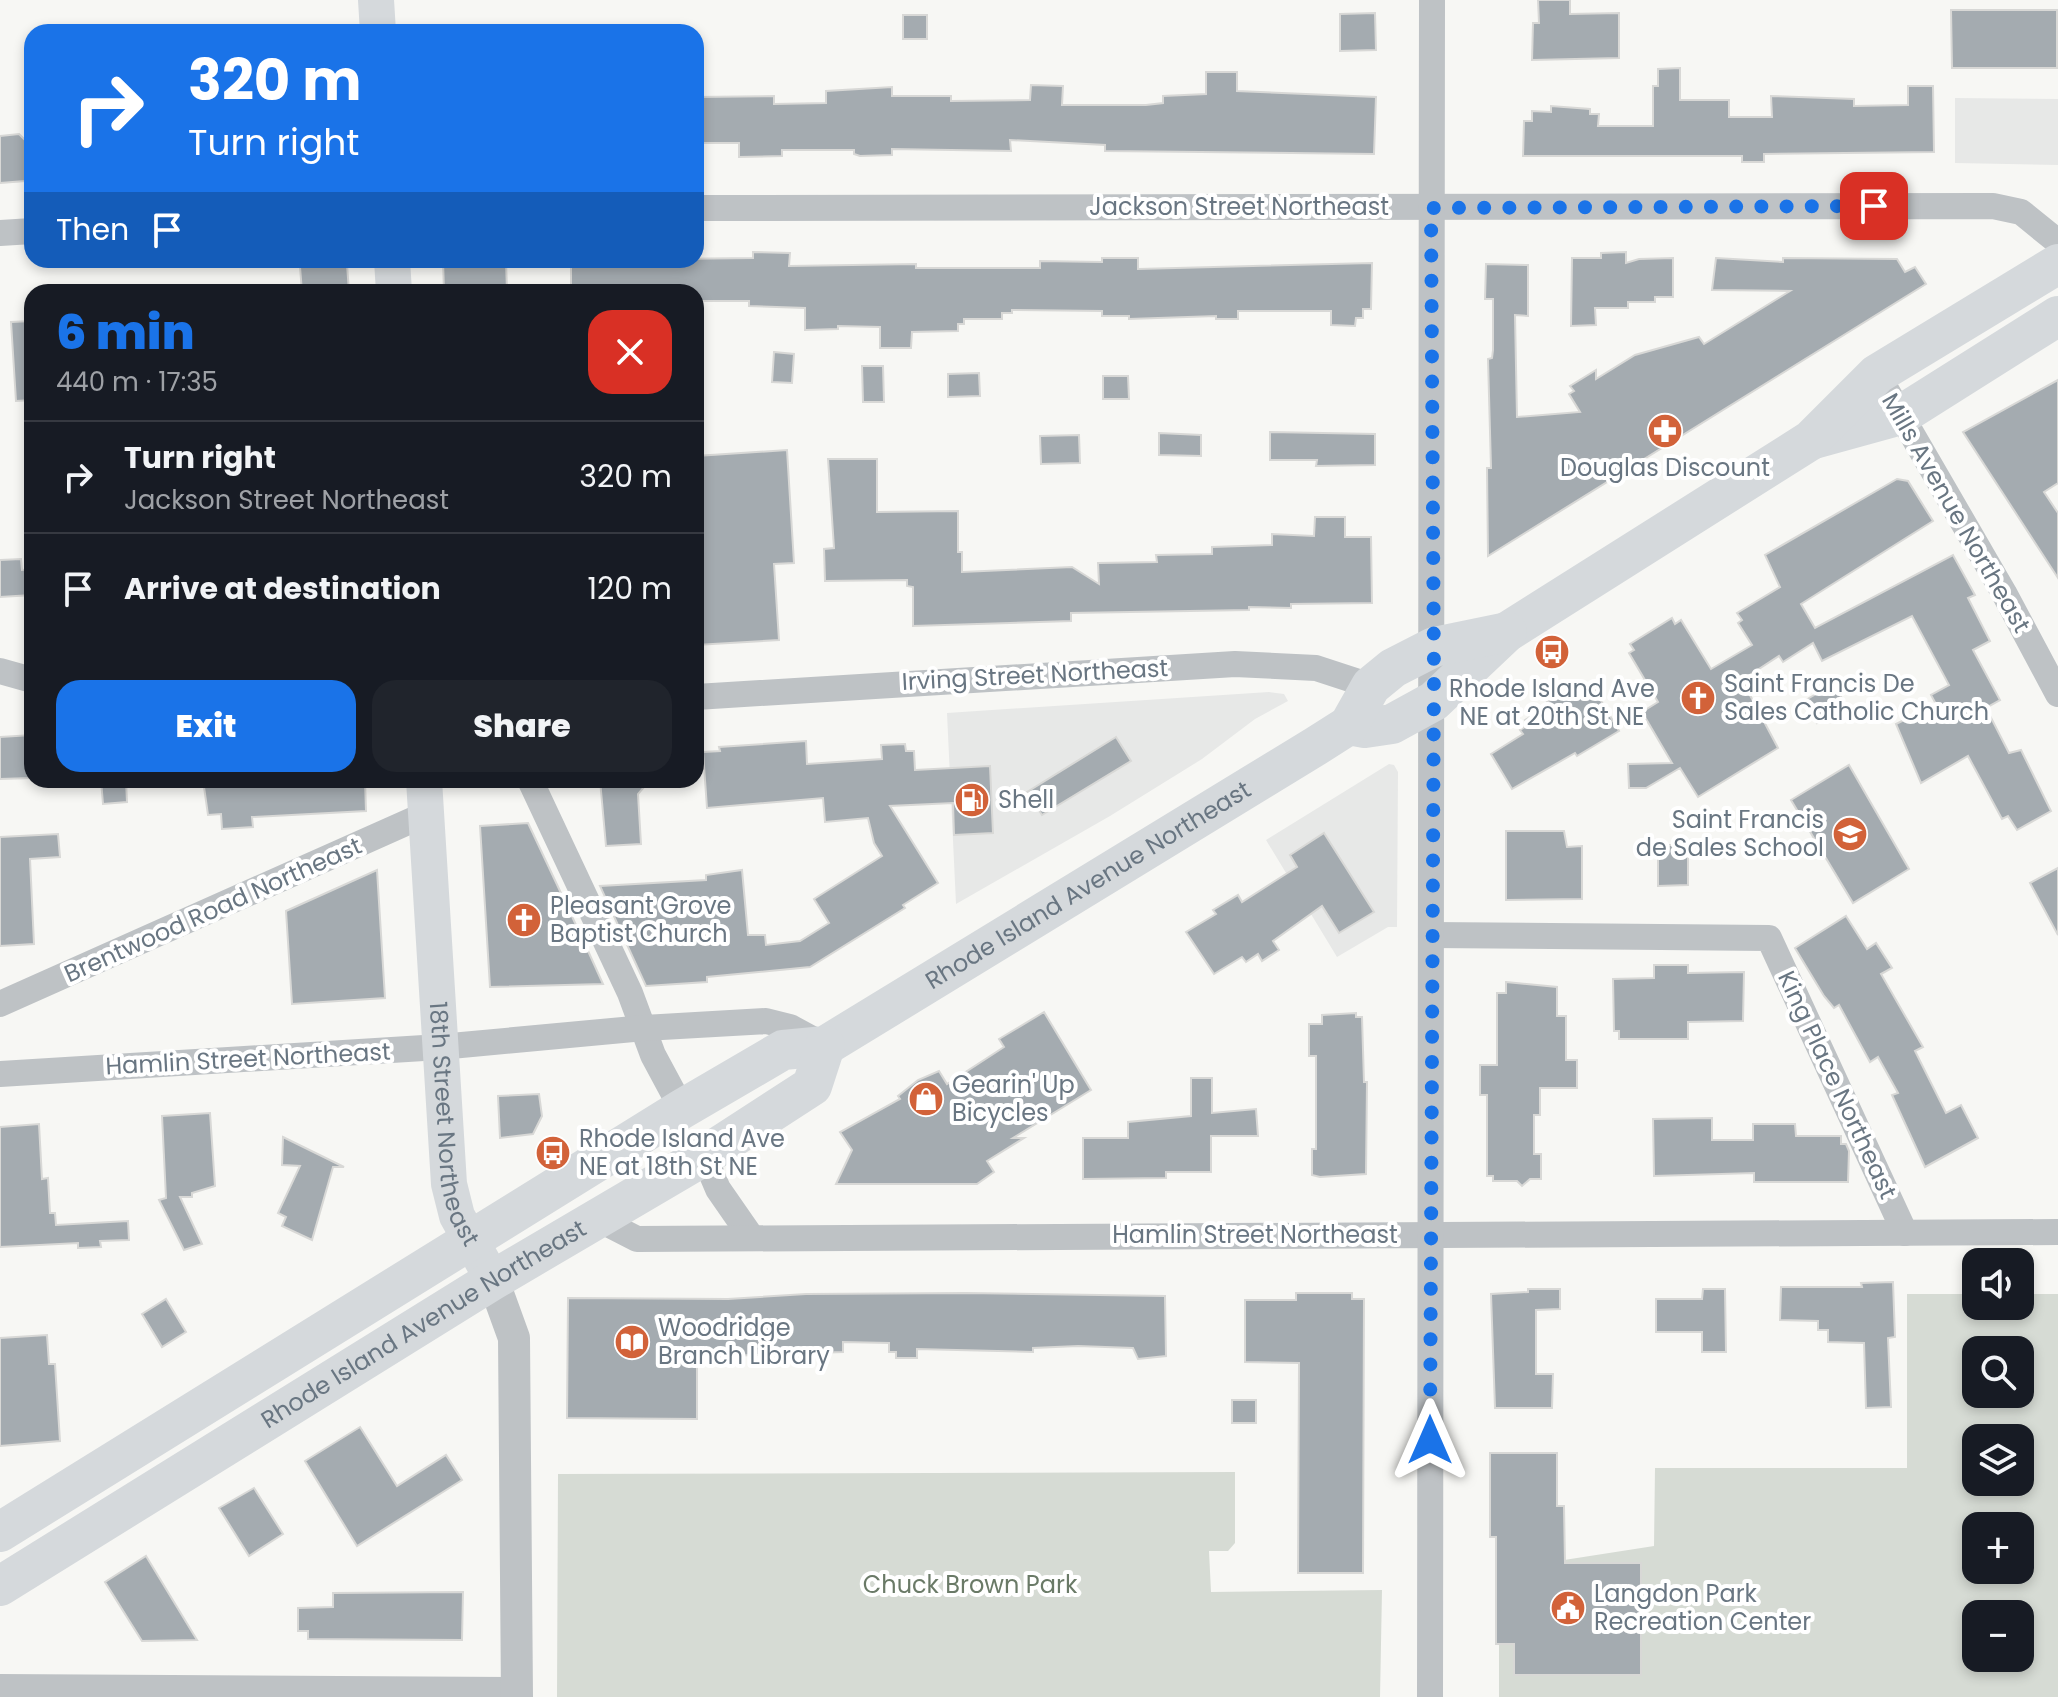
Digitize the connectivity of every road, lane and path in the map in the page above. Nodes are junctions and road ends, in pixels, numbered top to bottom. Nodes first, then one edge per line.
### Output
1 (376, 0) edge
2 (1432, 0) edge
3 (378, 24) edge
4 (704, 208) edge
5 (1431, 208) junction
6 (24, 232) edge
7 (0, 233) edge
8 (2058, 242) edge
9 (2058, 264) edge
10 (2058, 316) edge
11 (1877, 374) junction
12 (1901, 415) junction
13 (1811, 440) junction
14 (1507, 632) junction
15 (1434, 647) junction
16 (0, 671) edge
17 (24, 678) edge
18 (1371, 686) junction
19 (2058, 694) edge
20 (704, 697) edge
21 (1434, 701) junction
22 (1349, 725) junction
23 (534, 788) edge
24 (425, 797) edge
25 (1431, 935) junction
26 (0, 1004) edge
27 (644, 1028) junction
28 (825, 1046) junction
29 (440, 1047) junction
30 (0, 1074) edge
31 (682, 1109) junction
32 (704, 1156) junction
33 (600, 1220) junction
34 (2058, 1232) edge
35 (1905, 1233) junction
36 (1429, 1234) junction
37 (471, 1238) junction
38 (752, 1238) junction
39 (493, 1280) junction
40 (8, 1524) edge
41 (0, 1586) edge
42 (0, 1687) edge
43 (517, 1694) edge
44 (1430, 1697) edge

1 - 3 main road
2 - 5 street
4 - 5 street, Jackson Street Northeast
5 - 8 street, Jackson Street Northeast
5 - 15 street
6 - 7 street
9 - 11 main road, Rhode Island Avenue Northeast
10 - 12 main road, Rhode Island Avenue Northeast
11 - 12 street, Mills Avenue Northeast
11 - 13 main road, Rhode Island Avenue Northeast
12 - 13 main road, Rhode Island Avenue Northeast
12 - 19 street, Mills Avenue Northeast
13 - 14 main road, Rhode Island Avenue Northeast
14 - 15 main road, Rhode Island Avenue Northeast
14 - 21 main road, Rhode Island Avenue Northeast
15 - 18 main road, Rhode Island Avenue Northeast
15 - 21 street
16 - 17 street
18 - 20 street, Irving Street Northeast
18 - 22 main road, Rhode Island Avenue Northeast
21 - 22 main road, Rhode Island Avenue Northeast
21 - 25 street
22 - 28 main road, Rhode Island Avenue Northeast
23 - 27 street
24 - 26 street, Brentwood Road Northeast
24 - 29 main road, 18th Street Northeast
25 - 35 street, King Place Northeast
25 - 36 street
27 - 28 street, Hamlin Street Northeast
27 - 29 street, Hamlin Street Northeast
27 - 31 street
28 - 31 main road, Rhode Island Avenue Northeast
28 - 32 main road, Rhode Island Avenue Northeast
29 - 30 street, Hamlin Street Northeast
29 - 37 main road, 18th Street Northeast
31 - 37 main road, Rhode Island Avenue Northeast
32 - 33 main road, Rhode Island Avenue Northeast
32 - 38 street
33 - 38 street, Hamlin Street Northeast
33 - 39 main road, Rhode Island Avenue Northeast
34 - 35 street, Hamlin Street Northeast
35 - 36 street, Hamlin Street Northeast
36 - 38 street, Hamlin Street Northeast
36 - 44 street
37 - 39 main road, 18th Street Northeast
37 - 40 main road, Rhode Island Avenue Northeast
39 - 41 main road, Rhode Island Avenue Northeast
39 - 43 street, 18th Street Northeast
42 - 43 street

